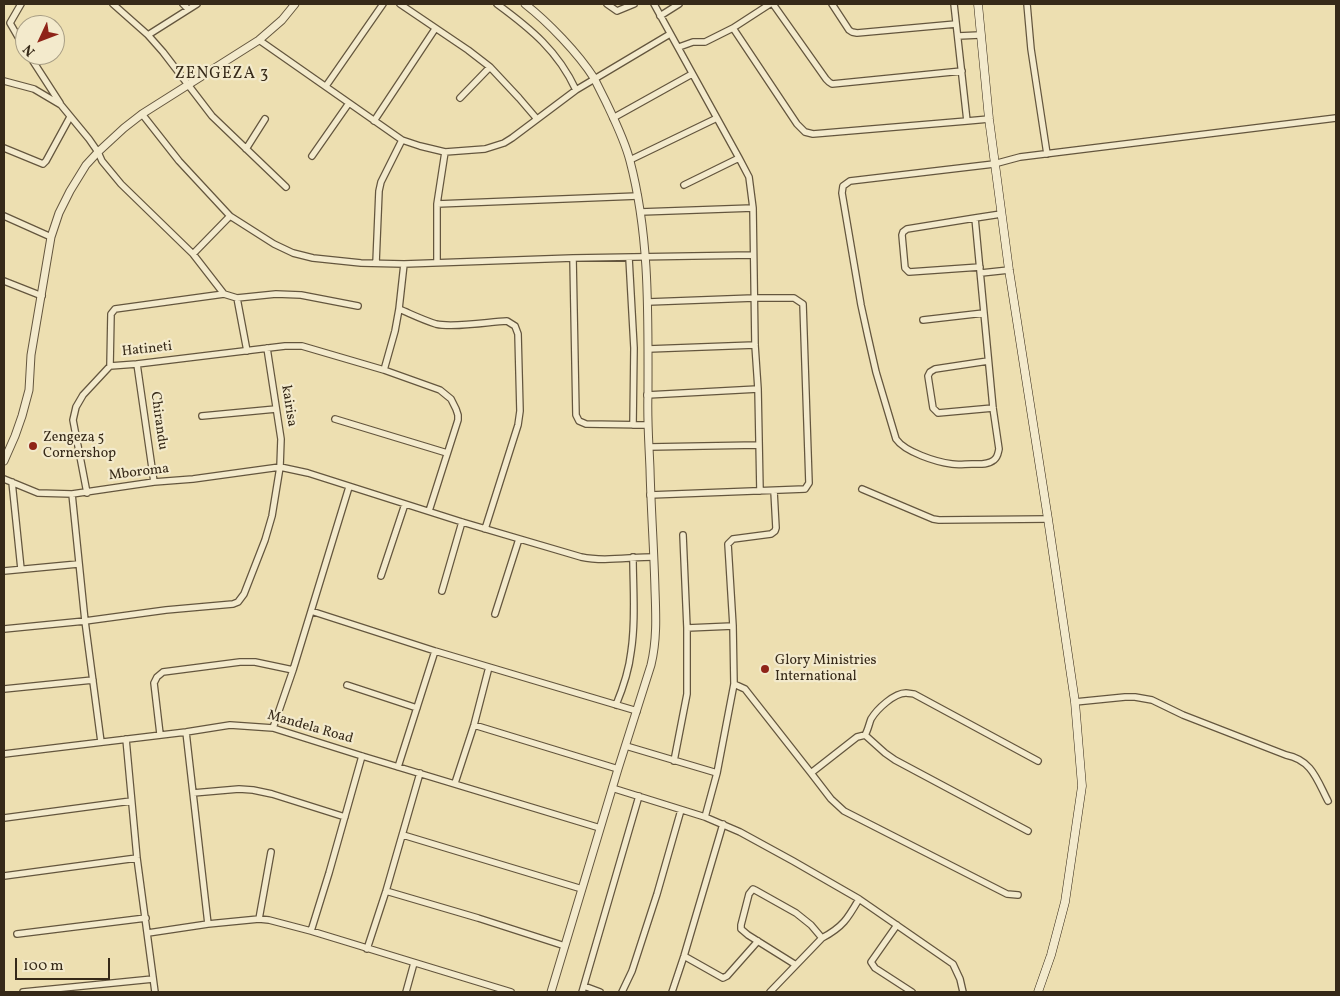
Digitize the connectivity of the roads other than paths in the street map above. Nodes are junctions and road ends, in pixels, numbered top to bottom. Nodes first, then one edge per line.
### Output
1 (21, 4) edge
2 (113, 4) edge
3 (183, 4) edge
4 (197, 4) edge
5 (295, 4) edge
6 (383, 4) edge
7 (400, 4) edge
8 (498, 4) edge
9 (525, 4) edge
10 (607, 4) edge
11 (634, 4) edge
12 (654, 4) edge
13 (678, 4) edge
14 (771, 4) edge
15 (832, 4) edge
16 (954, 4) edge
17 (978, 4) edge
18 (1027, 4) edge
19 (188, 9) junction
20 (660, 16) junction
21 (956, 24) junction
22 (733, 28) junction
23 (435, 29) junction
24 (15, 32) edge
25 (670, 34) junction
26 (148, 35) junction
27 (980, 35) junction
28 (958, 36) junction
29 (259, 40) junction
30 (679, 47) junction
31 (36, 65) edge
32 (490, 67) junction
33 (962, 71) junction
34 (692, 74) junction
35 (594, 78) junction
36 (4, 81) edge
37 (188, 86) junction
38 (326, 86) junction
39 (576, 90) junction
40 (460, 98) dead end
41 (350, 103) junction
42 (61, 104) junction
43 (142, 114) junction
44 (70, 118) junction
45 (613, 118) junction
46 (717, 118) junction
47 (1336, 118) edge
48 (265, 119) dead end
49 (537, 119) junction
50 (989, 119) junction
51 (374, 121) junction
52 (967, 121) junction
53 (402, 140) junction
54 (4, 148) edge
55 (246, 149) junction
56 (98, 152) junction
57 (445, 152) junction
58 (1046, 154) junction
59 (312, 156) dead end
60 (739, 158) junction
61 (630, 160) junction
62 (994, 164) junction
63 (684, 185) dead end
64 (286, 187) dead end
65 (638, 196) junction
66 (437, 204) junction
67 (753, 208) junction
68 (640, 212) junction
69 (1001, 214) junction
70 (4, 216) edge
71 (230, 216) junction
72 (975, 218) junction
73 (51, 237) junction
74 (193, 254) junction
75 (753, 255) junction
76 (646, 257) junction
77 (573, 258) junction
78 (629, 258) junction
79 (376, 263) junction
80 (437, 263) junction
81 (404, 264) junction
82 (980, 270) junction
83 (1009, 270) junction
84 (4, 280) edge
85 (224, 294) junction
86 (42, 296) junction
87 (237, 298) junction
88 (754, 298) junction
89 (648, 302) junction
90 (358, 306) dead end
91 (399, 308) junction
92 (984, 313) junction
93 (923, 320) dead end
94 (755, 345) junction
95 (267, 348) junction
96 (648, 349) junction
97 (247, 351) junction
98 (988, 361) junction
99 (137, 364) junction
100 (110, 366) junction
101 (384, 370) junction
102 (758, 389) junction
103 (648, 395) junction
104 (993, 408) junction
105 (276, 410) junction
106 (202, 416) dead end
107 (335, 419) dead end
108 (633, 425) junction
109 (648, 425) junction
110 (758, 445) junction
111 (649, 447) junction
112 (447, 453) junction
113 (4, 461) edge
114 (280, 467) junction
115 (4, 479) edge
116 (12, 482) junction
117 (154, 482) junction
118 (349, 487) junction
119 (862, 489) dead end
120 (760, 491) junction
121 (774, 491) junction
122 (87, 493) junction
123 (72, 494) junction
124 (650, 495) junction
125 (405, 504) junction
126 (429, 511) junction
127 (1048, 519) junction
128 (462, 522) junction
129 (485, 529) junction
130 (683, 535) dead end
131 (518, 538) junction
132 (632, 557) junction
133 (654, 557) junction
134 (78, 564) junction
135 (21, 569) junction
136 (4, 571) edge
137 (382, 576) dead end
138 (442, 591) dead end
139 (311, 611) junction
140 (495, 614) dead end
141 (85, 622) junction
142 (733, 626) junction
143 (687, 628) junction
144 (4, 629) edge
145 (435, 651) junction
146 (489, 667) junction
147 (293, 670) junction
148 (93, 680) junction
149 (347, 684) dead end
150 (734, 684) junction
151 (4, 689) edge
152 (1075, 702) junction
153 (616, 705) junction
154 (417, 708) junction
155 (637, 711) junction
156 (474, 725) junction
157 (273, 728) junction
158 (186, 732) junction
159 (160, 734) junction
160 (865, 735) junction
161 (126, 739) junction
162 (101, 742) junction
163 (626, 746) junction
164 (4, 754) edge
165 (362, 756) junction
166 (674, 761) junction
167 (1038, 761) dead end
168 (398, 767) junction
169 (618, 769) junction
170 (717, 773) junction
171 (811, 773) junction
172 (420, 774) junction
173 (455, 784) junction
174 (612, 788) junction
175 (193, 793) junction
176 (639, 796) junction
177 (131, 801) junction
178 (1328, 801) dead end
179 (681, 810) junction
180 (345, 817) junction
181 (705, 817) junction
182 (4, 818) edge
183 (723, 824) junction
184 (600, 828) junction
185 (1028, 831) dead end
186 (403, 835) junction
187 (271, 852) dead end
188 (137, 858) junction
189 (4, 876) edge
190 (582, 889) junction
191 (386, 891) junction
192 (1018, 895) dead end
193 (859, 899) junction
194 (146, 918) junction
195 (259, 919) junction
196 (208, 924) junction
197 (897, 925) junction
198 (311, 931) junction
199 (148, 933) junction
200 (17, 934) dead end
201 (822, 938) junction
202 (758, 941) junction
203 (565, 946) junction
204 (367, 949) junction
205 (684, 956) junction
206 (414, 963) junction
207 (796, 965) junction
208 (153, 979) junction
209 (92, 984) junction
210 (584, 986) junction
211 (23, 992) edge
212 (36, 992) edge
213 (93, 992) edge
214 (155, 992) edge
215 (406, 992) edge
216 (511, 992) edge
217 (550, 992) edge
218 (582, 992) edge
219 (600, 992) edge
220 (622, 992) edge
221 (672, 992) edge
222 (770, 992) edge
223 (912, 992) edge
224 (963, 992) edge
225 (1038, 992) edge

1 - 24 street
2 - 26 street
3 - 19 street
4 - 19 street
5 - 29 street
6 - 38 street
7 - 23 street
8 - 39 street
9 - 35 street
10 - 11 street
12 - 20 street
13 - 20 street
14 - 22 street
14 - 33 street
15 - 21 street
16 - 21 street
17 - 27 main road
18 - 58 street
19 - 26 street
20 - 25 street
21 - 28 street
22 - 30 street
22 - 52 street
23 - 32 street
23 - 51 street
25 - 30 street
25 - 35 street
26 - 37 street
27 - 28 street
27 - 50 main road
28 - 33 street
29 - 37 street
29 - 38 street
30 - 34 street
31 - 42 street
32 - 40 street
32 - 49 street
33 - 52 street
34 - 45 street
34 - 46 street
35 - 39 street
35 - 45 street
36 - 42 street
37 - 43 street
37 - 55 street
38 - 41 street
39 - 49 street
41 - 51 street
41 - 59 street
42 - 44 street
43 - 56 street
43 - 71 street
44 - 54 street
44 - 56 street
45 - 61 street
46 - 60 street
46 - 61 street
47 - 58 street
48 - 55 street
49 - 57 street
50 - 52 street
50 - 62 main road
51 - 53 street
53 - 57 street
53 - 79 street
55 - 64 street
56 - 73 street
56 - 74 street
57 - 66 street
58 - 62 street
60 - 63 street
60 - 67 street
61 - 65 street
62 - 69 main road
62 - 104 street
65 - 66 street
65 - 68 street
66 - 80 street
67 - 68 street
67 - 75 street
68 - 76 street
69 - 72 street
69 - 83 main road
70 - 73 street
71 - 74 street
71 - 79 street
72 - 82 street
72 - 82 street
73 - 86 street
74 - 85 street
75 - 76 street
75 - 88 street
76 - 78 street
76 - 89 street
77 - 78 street
77 - 80 street
77 - 108 street
78 - 108 street
79 - 81 street
80 - 81 street
81 - 91 street
82 - 83 street
82 - 92 street
83 - 127 main road
84 - 86 street
85 - 87 street
85 - 100 street
86 - 113 street
87 - 90 street
87 - 97 street
88 - 89 street
88 - 94 street
88 - 121 street
89 - 96 street
91 - 101 street
91 - 129 street
92 - 93 street
92 - 98 street
94 - 96 street
94 - 102 street
95 - 97 street, Hatineti
95 - 101 street, Hatineti
95 - 105 street, kairisa
96 - 103 street
97 - 99 street, Hatineti
98 - 104 street
98 - 104 street
99 - 100 street, Hatineti
99 - 117 street, Chirandu
100 - 122 street, Hatineti
101 - 112 street, Hatineti
102 - 103 street
102 - 110 street
103 - 109 street
105 - 106 street
105 - 114 street, kairisa
107 - 112 street
108 - 109 street
109 - 111 street
110 - 111 street
110 - 120 street
111 - 124 street
112 - 126 street, Hatineti
114 - 117 street, Mboroma
114 - 118 street, Mboroma
114 - 141 street, kairisa
115 - 116 street, Mboroma
116 - 123 street, Mboroma
116 - 135 street
117 - 122 street, Mboroma
118 - 125 street, Mboroma
118 - 139 street
119 - 127 street
120 - 121 street
120 - 124 street
121 - 142 street
122 - 123 street, Mboroma
123 - 134 street
124 - 133 street
125 - 126 street, Mboroma
125 - 137 street
126 - 128 street, Mboroma
127 - 152 main road
128 - 129 street, Mboroma
128 - 138 street
129 - 131 street, Mboroma
130 - 143 street
131 - 132 street, Mboroma
131 - 140 street
132 - 133 street, Mboroma
132 - 153 street
133 - 155 street
134 - 135 street
134 - 141 street
135 - 136 street
139 - 145 street
139 - 147 street
141 - 144 street
141 - 148 street
142 - 143 street
142 - 150 street
143 - 166 street
145 - 146 street
145 - 154 street
146 - 153 street
146 - 156 street
147 - 157 street
147 - 159 street
148 - 151 street
148 - 162 street
149 - 154 street
150 - 170 street
150 - 171 street
152 - 178 street
152 - 225 main road
153 - 155 street
154 - 168 street
155 - 163 street
156 - 169 street
156 - 173 street
157 - 158 street, Mandela Road
157 - 165 street, Mandela Road
158 - 159 street, Mandela Road
158 - 175 street
159 - 161 street, Mandela Road
160 - 167 street
160 - 171 street
160 - 185 street
161 - 162 street, Mandela Road
161 - 177 street
162 - 164 street, Mandela Road
163 - 166 street
163 - 169 street
165 - 168 street, Mandela Road
165 - 180 street
166 - 170 street
168 - 172 street, Mandela Road
169 - 174 street
170 - 181 street
171 - 192 street
172 - 173 street, Mandela Road
172 - 186 street
173 - 184 street, Mandela Road
174 - 176 street
174 - 184 street
175 - 180 street
175 - 196 street
176 - 179 street
176 - 210 street
177 - 182 street
177 - 188 street
179 - 181 street
179 - 220 street
180 - 198 street
181 - 183 street
183 - 193 street
183 - 205 street
184 - 190 street
186 - 190 street
186 - 191 street
187 - 195 street
188 - 189 street
188 - 194 street
190 - 203 street
191 - 203 street
191 - 204 street
193 - 197 street
193 - 201 street
194 - 199 street
194 - 200 street
195 - 196 street
195 - 198 street
196 - 199 street
197 - 223 street
197 - 224 street
198 - 204 street
199 - 208 street
201 - 202 street
201 - 207 street
202 - 205 street
202 - 207 street
203 - 217 street
204 - 206 street
205 - 221 street
206 - 215 street
206 - 216 street
207 - 222 street
208 - 209 street
208 - 214 street
209 - 212 street
209 - 213 street
210 - 218 street
210 - 219 street
211 - 212 street

